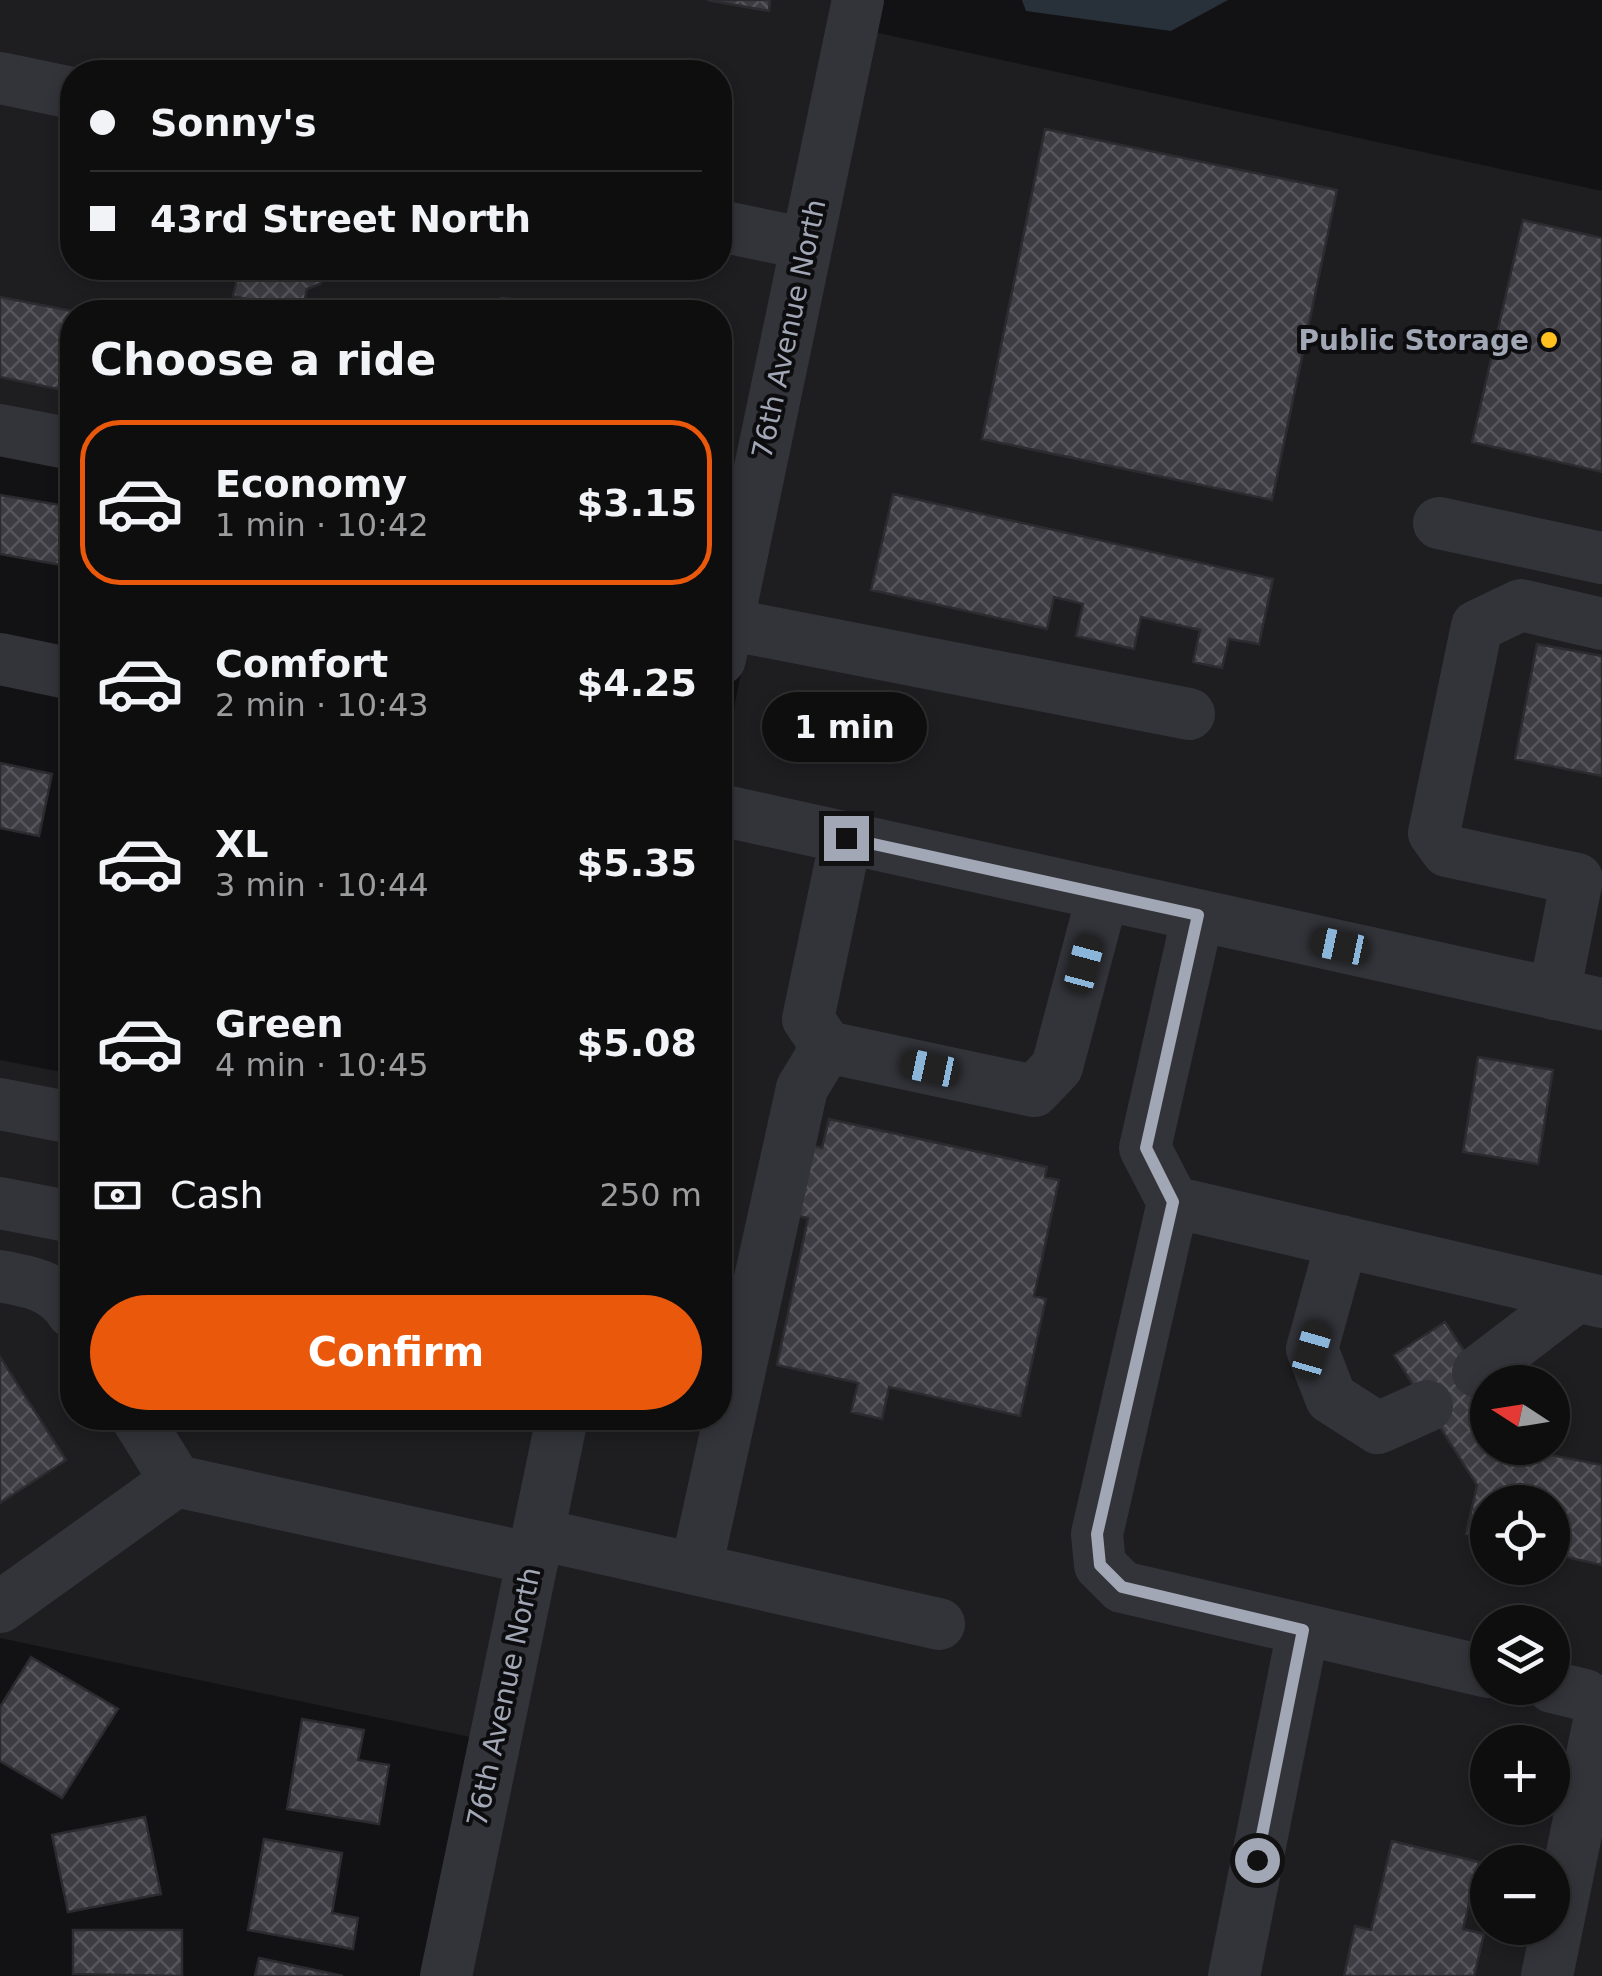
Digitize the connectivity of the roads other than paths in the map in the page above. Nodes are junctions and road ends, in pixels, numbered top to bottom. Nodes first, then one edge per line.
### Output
1 (858, 0) edge
2 (0, 78) edge
3 (60, 90) edge
4 (732, 228) edge
5 (807, 244) junction
6 (0, 430) edge
7 (60, 442) edge
8 (740, 460) edge
9 (1439, 523) dead end
10 (732, 550) edge
11 (1602, 558) edge
12 (1602, 624) edge
13 (732, 642) edge
14 (0, 659) edge
15 (60, 672) edge
16 (1189, 714) dead end
17 (732, 813) edge
18 (846, 838) junction
19 (1590, 881) edge
20 (1102, 894) junction
21 (1198, 915) junction
22 (1578, 999) edge
23 (827, 1046) junction
24 (0, 1104) edge
25 (60, 1116) edge
26 (1173, 1202) junction
27 (0, 1203) edge
28 (60, 1215) edge
29 (1342, 1242) junction
30 (0, 1276) edge
31 (60, 1296) edge
32 (1589, 1300) edge
33 (1489, 1365) edge
34 (732, 1406) edge
35 (1426, 1406) dead end
36 (144, 1430) edge
37 (559, 1430) edge
38 (727, 1430) edge
39 (176, 1481) junction
40 (535, 1546) junction
41 (696, 1570) junction
42 (0, 1607) edge
43 (939, 1624) dead end
44 (1303, 1630) junction
45 (1470, 1668) edge
46 (1570, 1692) edge
47 (1588, 1839) edge
48 (446, 1976) edge
49 (1234, 1976) edge
50 (1546, 1976) edge

1 - 5 street, 76th Avenue North
2 - 3 street
4 - 5 street
5 - 8 street, 76th Avenue North
6 - 7 street
8 - 10 street, 76th Avenue North
9 - 11 street
12 - 19 street
13 - 16 street
14 - 15 street
17 - 18 street
18 - 20 street
18 - 23 street
19 - 22 street
20 - 21 street
20 - 23 street
21 - 22 street
21 - 26 street
23 - 34 street
24 - 25 street
26 - 29 street
26 - 44 street
27 - 28 street
29 - 32 street
29 - 35 street
30 - 31 street
32 - 33 street
36 - 39 street
37 - 40 street, 76th Avenue North
38 - 41 street
39 - 40 street
39 - 42 street
40 - 41 street
40 - 48 street, 76th Avenue North
41 - 43 street
44 - 45 street
44 - 49 street
46 - 47 street
47 - 50 street

